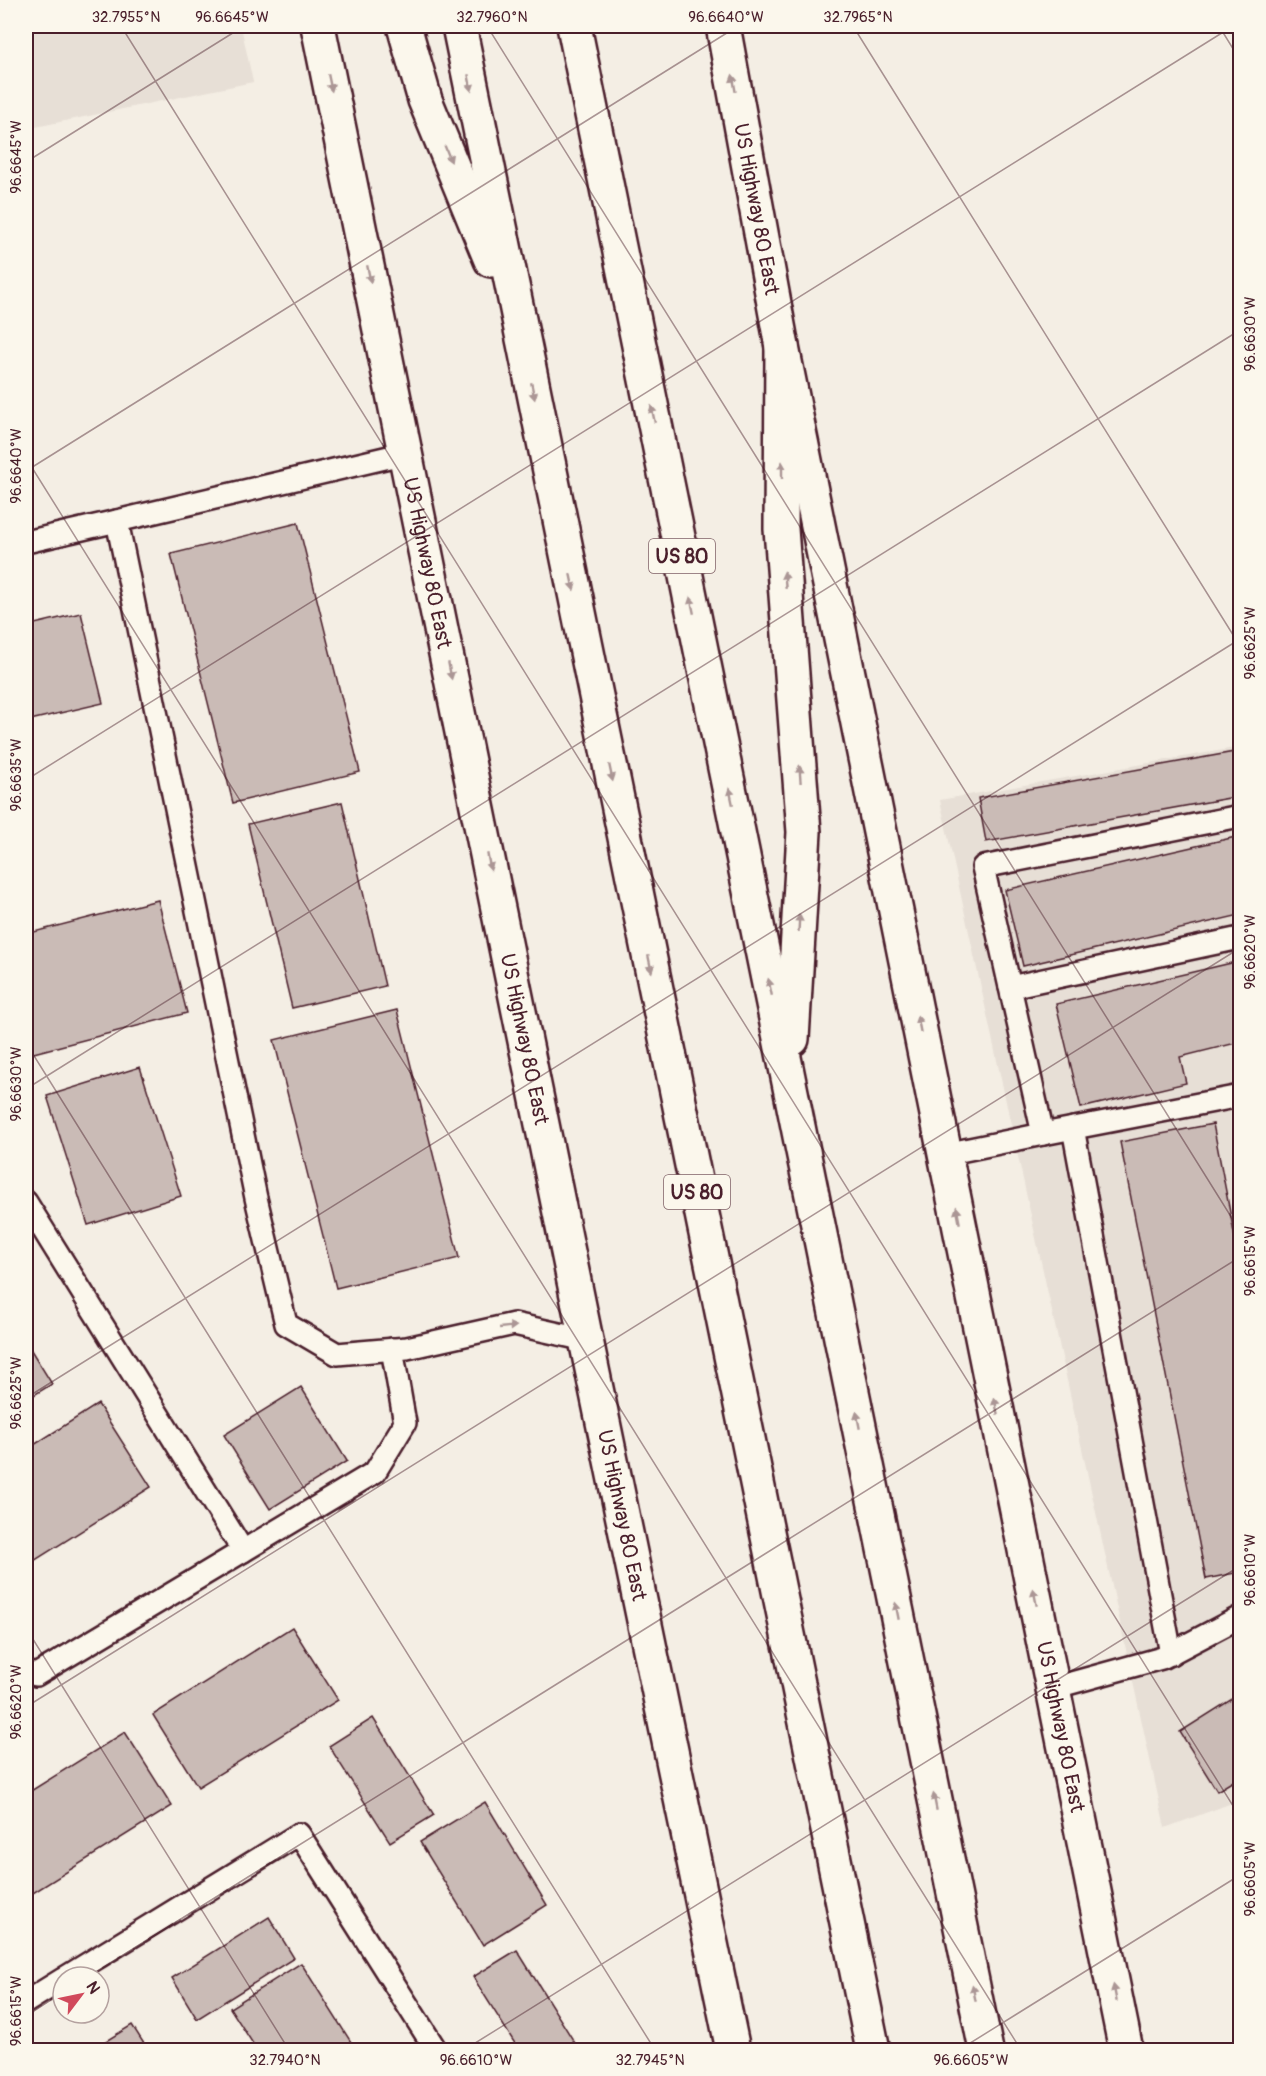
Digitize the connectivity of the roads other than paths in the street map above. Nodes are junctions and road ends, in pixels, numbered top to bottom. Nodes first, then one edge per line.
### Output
1 (318, 26) edge
2 (404, 26) edge
3 (459, 26) edge
4 (574, 26) edge
5 (723, 26) edge
6 (521, 334) junction
7 (782, 347) junction
8 (406, 453) junction
9 (117, 521) junction
10 (26, 542) edge
11 (1240, 816) edge
12 (1240, 938) edge
13 (1010, 987) junction
14 (790, 1086) junction
15 (1240, 1096) edge
16 (1073, 1128) junction
17 (1043, 1134) junction
18 (945, 1154) junction
19 (26, 1202) edge
20 (586, 1340) junction
21 (392, 1349) junction
22 (243, 1551) junction
23 (1240, 1617) edge
24 (1171, 1654) junction
25 (26, 1672) edge
26 (1053, 1688) junction
27 (85, 1965) edge
28 (51, 1986) edge
29 (26, 2002) edge
30 (436, 2050) edge
31 (733, 2050) edge
32 (873, 2050) edge
33 (986, 2050) edge
34 (1126, 2050) edge

1 -> 8 main road, US Highway 80 East
2 -> 6 main road
3 -> 6 main road, US 80
14 -> 4 main road, US 80
7 -> 5 main road, US Highway 80 East
6 -> 32 main road, US 80
14 -> 7 main road
18 -> 7 main road, US Highway 80 East
8 - 9 lane
8 -> 20 main road, US Highway 80 East
9 - 10 lane
9 - 21 lane
11 - 13 lane
12 - 13 lane
13 - 17 lane
33 -> 14 main road, US 80
15 - 16 lane
16 - 17 lane
16 - 24 lane
17 - 18 lane
26 -> 18 main road, US Highway 80 East
19 - 22 lane
21 -> 20 lane
20 - 31 main road, US Highway 80 East
21 - 22 lane
22 - 25 lane
23 - 24 lane
24 - 26 lane
34 -> 26 main road, US Highway 80 East
27 - 30 lane
28 - 29 lane

